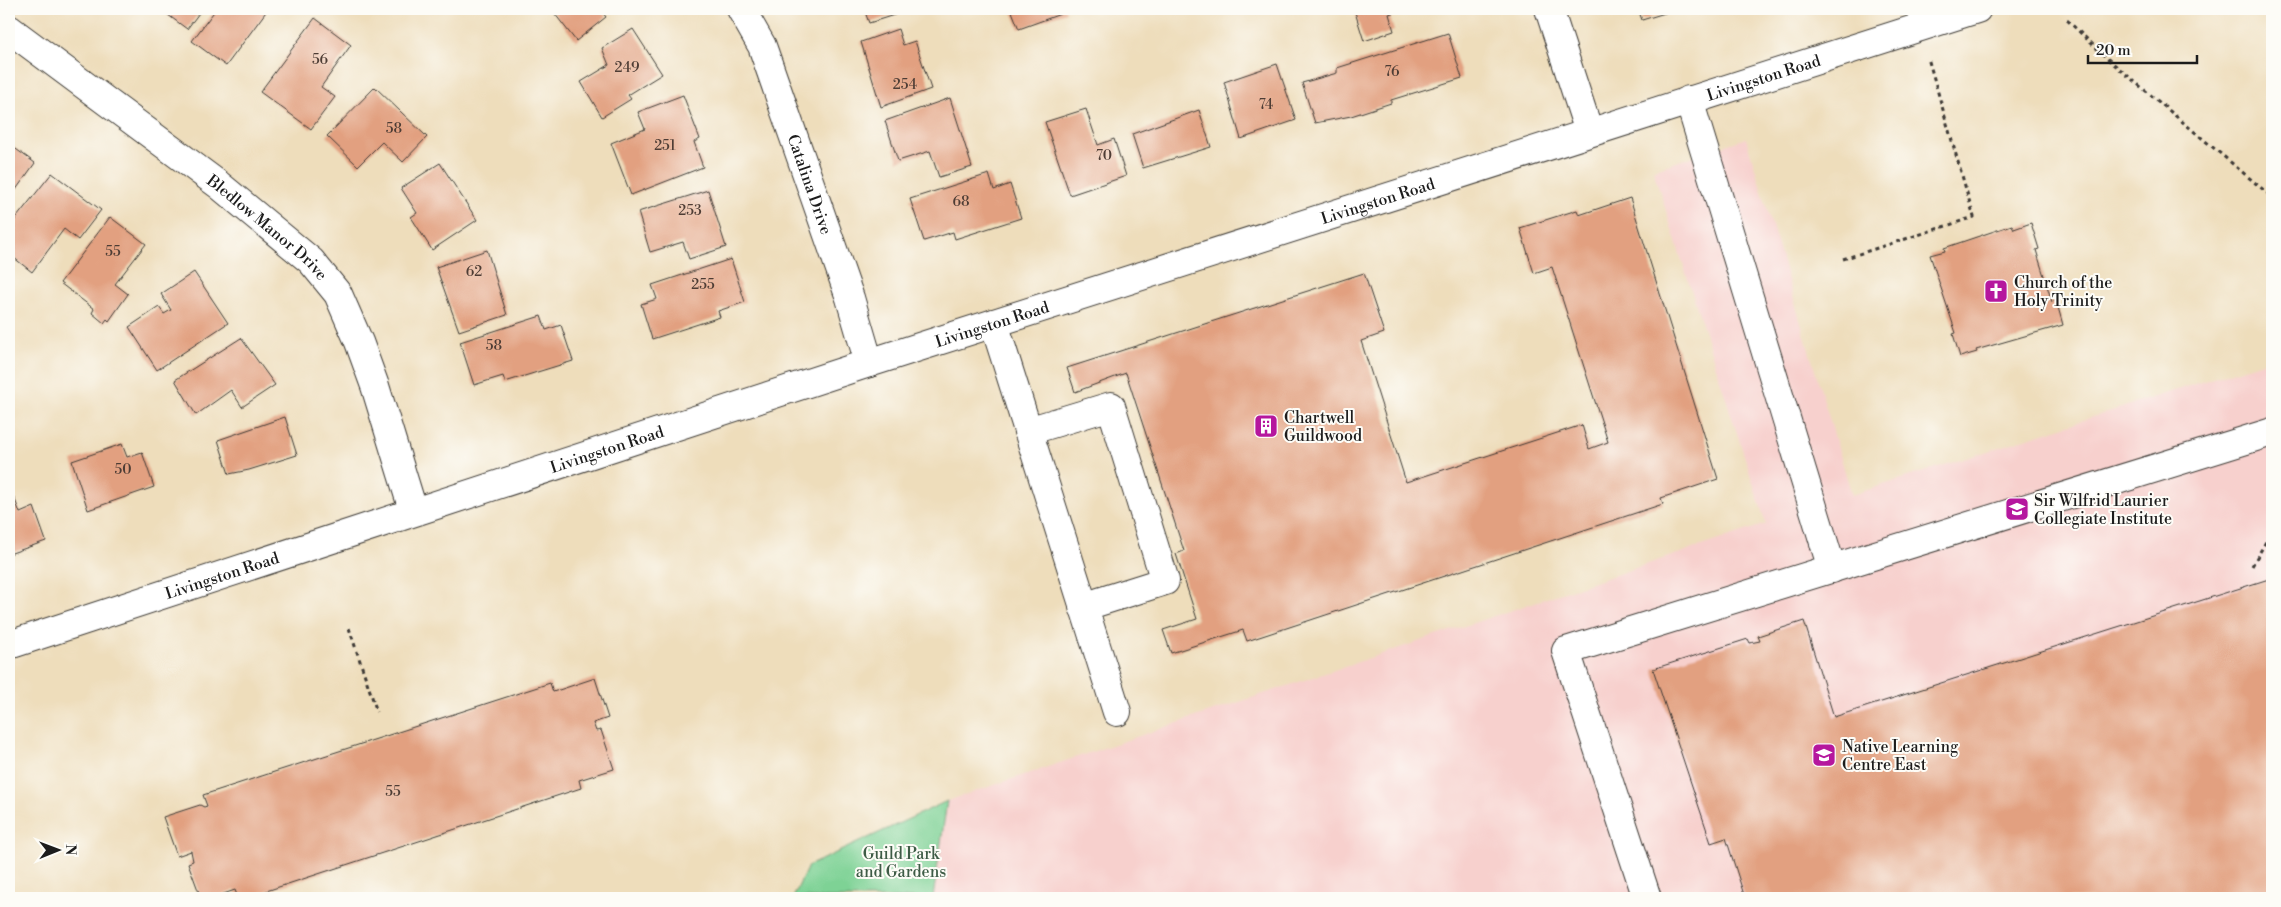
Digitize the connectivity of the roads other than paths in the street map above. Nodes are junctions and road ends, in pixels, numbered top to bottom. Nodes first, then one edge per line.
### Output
1 (741, 9) edge
2 (1549, 9) edge
3 (1977, 9) edge
4 (9, 29) edge
5 (1689, 100) junction
6 (1589, 132) junction
7 (994, 323) junction
8 (869, 363) junction
9 (1028, 431) junction
10 (2272, 432) edge
11 (413, 510) junction
12 (1832, 569) junction
13 (1083, 607) junction
14 (9, 645) edge
15 (1117, 712) dead end
16 (1647, 898) edge

1 - 8 street, Catalina Drive
2 - 6 street
3 - 5 street, Livingston Road
4 - 11 street, Bledlow Manor Drive
5 - 6 street, Livingston Road
5 - 12 street
6 - 7 street, Livingston Road
7 - 8 street, Livingston Road
7 - 9 street
8 - 11 street, Livingston Road
9 - 13 street
9 - 13 street
10 - 12 street
11 - 14 street, Livingston Road
12 - 16 street
13 - 15 street

